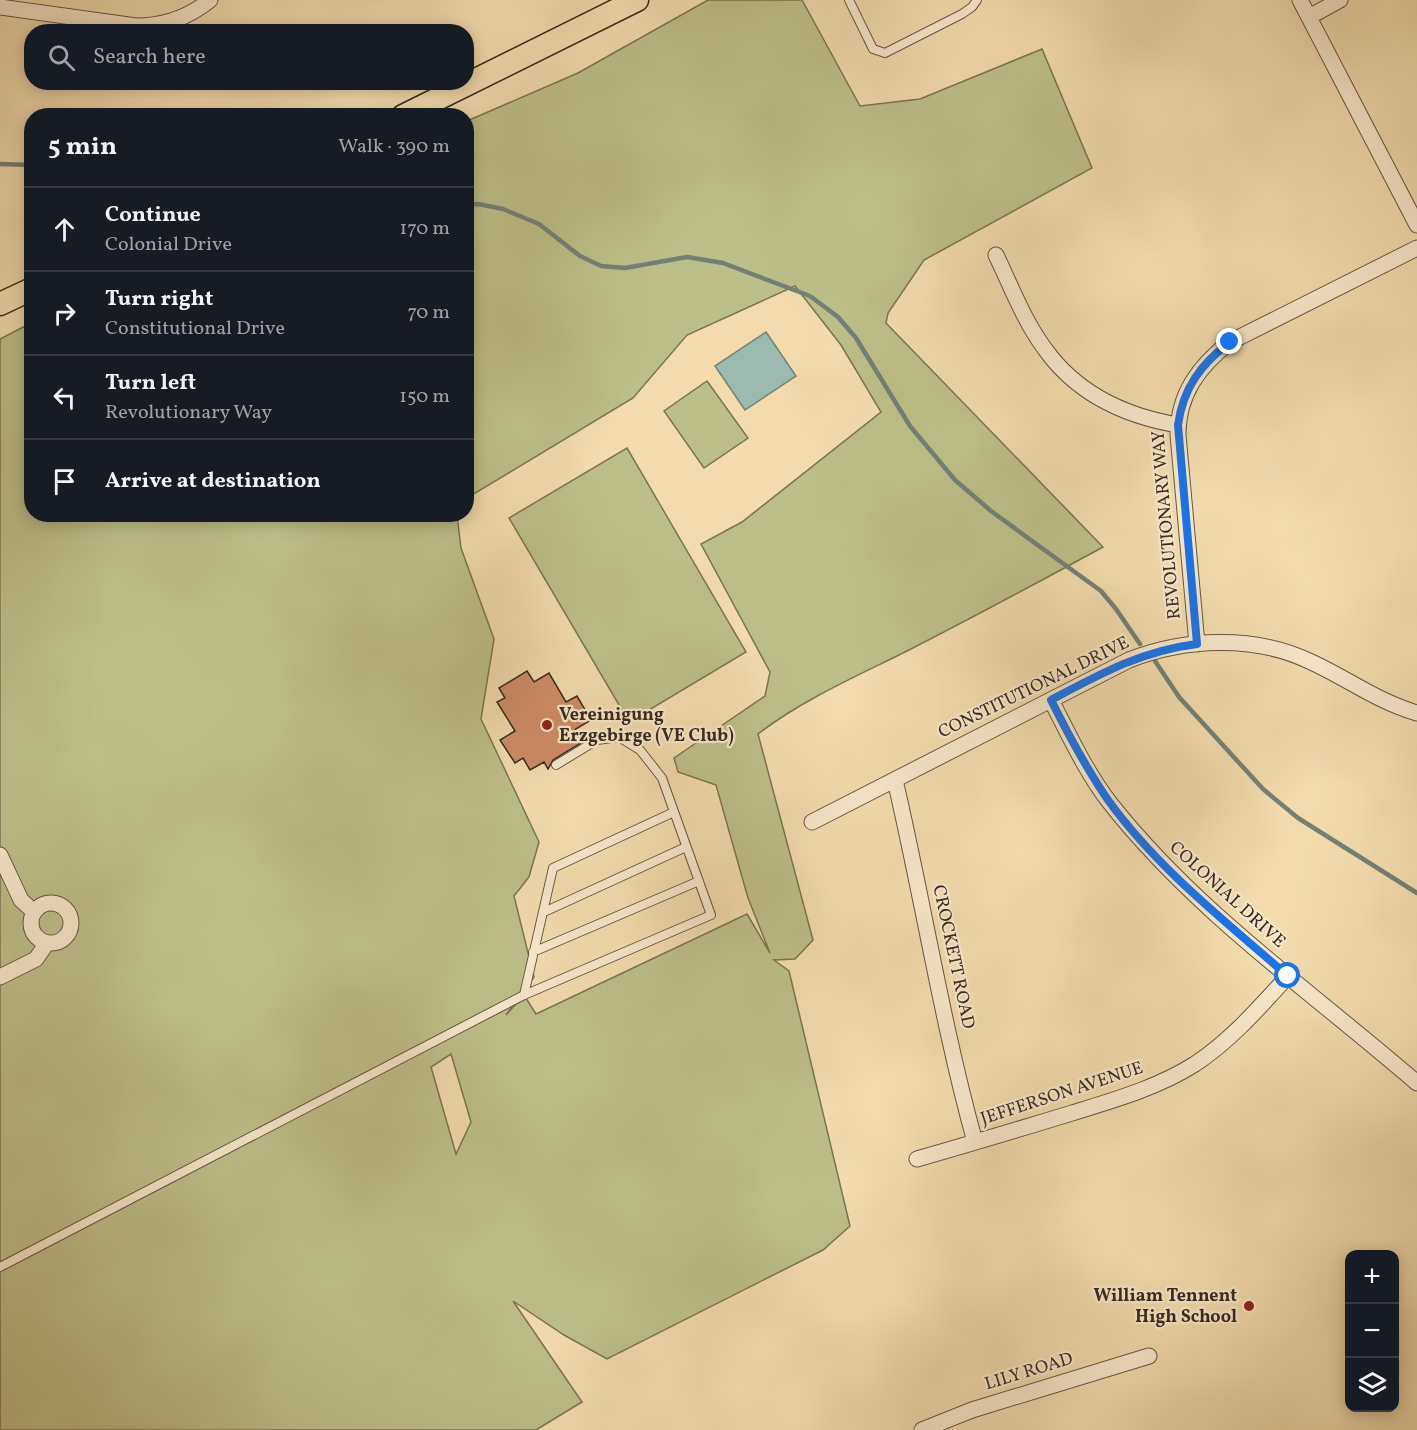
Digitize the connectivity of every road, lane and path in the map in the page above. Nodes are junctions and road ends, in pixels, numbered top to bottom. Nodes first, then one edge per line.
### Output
1 (210, 0) edge
2 (637, 0) edge
3 (849, 0) edge
4 (976, 0) edge
5 (1300, 0) edge
6 (1340, 0) edge
7 (0, 8) edge
8 (1309, 17) junction
9 (121, 24) edge
10 (164, 24) edge
11 (474, 81) edge
12 (455, 90) edge
13 (419, 108) edge
14 (1417, 225) edge
15 (1417, 248) edge
16 (996, 255) dead end
17 (24, 293) edge
18 (0, 304) edge
19 (1178, 425) junction
20 (1197, 644) junction
21 (1051, 700) junction
22 (1417, 713) edge
23 (556, 765) dead end
24 (895, 780) junction
25 (674, 812) junction
26 (812, 822) dead end
27 (686, 847) junction
28 (0, 855) edge
29 (699, 881) junction
30 (34, 912) junction
31 (544, 912) junction
32 (47, 943) junction
33 (533, 952) junction
34 (1288, 976) junction
35 (0, 977) edge
36 (524, 995) junction
37 (1417, 1083) edge
38 (975, 1142) junction
39 (918, 1159) dead end
40 (0, 1267) edge
41 (1149, 1356) dead end
42 (922, 1430) edge

1 - 10 street
2 - 11 main road
3 - 4 lane
5 - 8 street
6 - 8 street
7 - 9 street
8 - 14 street
12 - 13 main road
15 - 19 street, REVOLUTIONARY WAY
16 - 19 street
17 - 18 main road
19 - 20 street, REVOLUTIONARY WAY
20 - 21 street, CONSTITUTIONAL DRIVE
20 - 22 street, CONSTITUTIONAL DRIVE
21 - 24 street, CONSTITUTIONAL DRIVE
21 - 34 street, COLONIAL DRIVE
23 - 25 lane
24 - 26 street, CONSTITUTIONAL DRIVE
24 - 38 street, CROCKETT ROAD
25 - 27 lane
25 - 31 lane
27 - 29 lane
27 - 31 lane
28 - 30 street
29 - 33 lane
29 - 36 lane
30 - 32 street
30 - 32 street
31 - 33 lane
32 - 35 street
33 - 36 lane
34 - 37 street, COLONIAL DRIVE
34 - 38 street, JEFFERSON AVENUE
36 - 40 lane
38 - 39 street, JEFFERSON AVENUE
41 - 42 street, LILY ROAD

